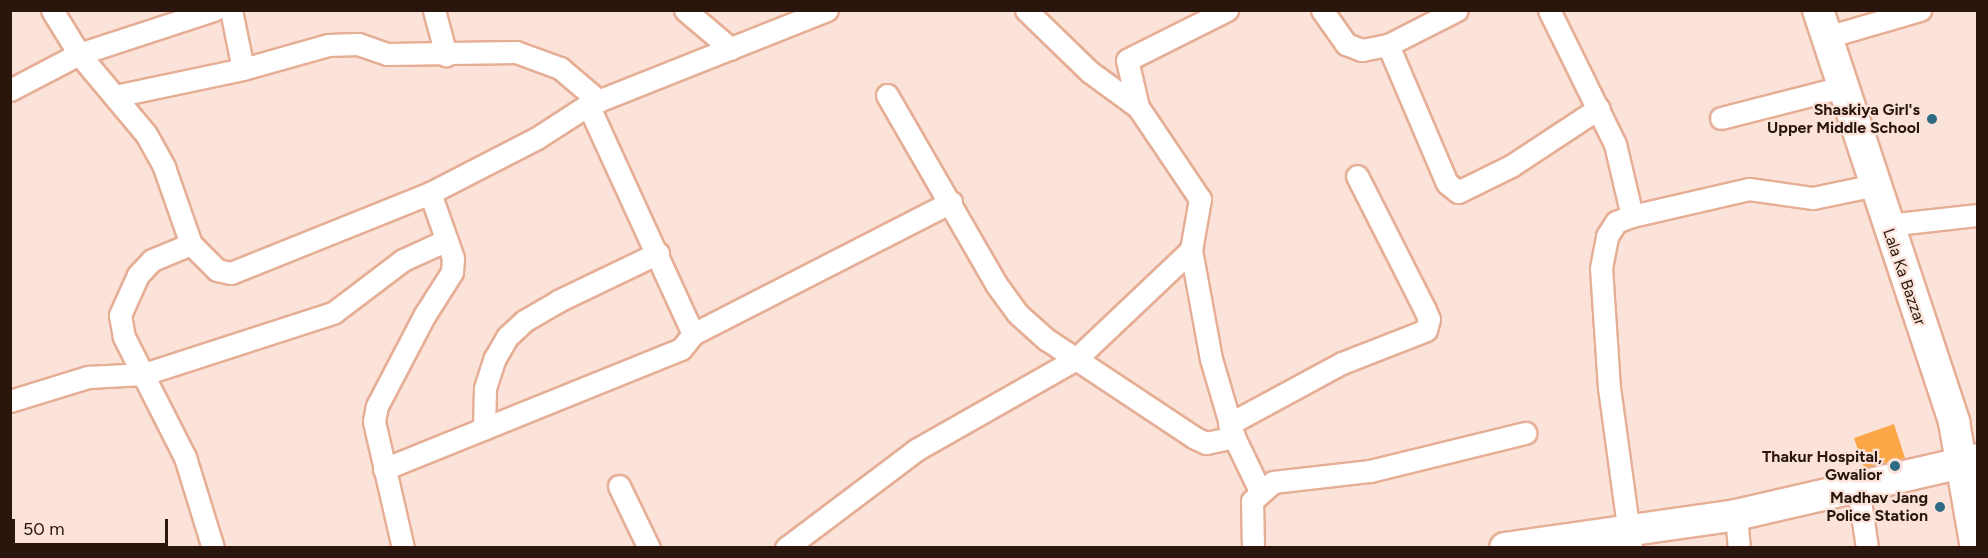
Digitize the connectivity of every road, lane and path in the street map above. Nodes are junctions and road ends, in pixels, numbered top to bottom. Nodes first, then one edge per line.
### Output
1 (52, 10) edge
2 (214, 10) edge
3 (231, 10) edge
4 (434, 10) edge
5 (685, 10) edge
6 (827, 10) edge
7 (1026, 10) edge
8 (1227, 10) edge
9 (1322, 10) edge
10 (1457, 10) edge
11 (1549, 10) edge
12 (1920, 10) edge
13 (707, 20) edge
14 (1823, 24) edge
15 (1389, 45) junction
16 (731, 49) junction
17 (79, 54) junction
18 (446, 55) junction
19 (243, 69) junction
20 (1843, 87) junction
21 (10, 90) edge
22 (887, 95) dead end
23 (115, 96) junction
24 (594, 103) junction
25 (1138, 107) junction
26 (1599, 108) junction
27 (1720, 118) dead end
28 (1357, 176) dead end
29 (1875, 185) junction
30 (430, 193) junction
31 (951, 202) junction
32 (1977, 215) edge
33 (1632, 216) junction
34 (1887, 225) junction
35 (447, 240) junction
36 (191, 244) junction
37 (1191, 250) junction
38 (658, 253) junction
39 (693, 333) junction
40 (1076, 359) junction
41 (144, 374) junction
42 (10, 401) edge
43 (484, 429) junction
44 (1231, 431) junction
45 (1525, 433) dead end
46 (1970, 460) edge
47 (384, 469) junction
48 (620, 486) dead end
49 (1858, 487) junction
50 (1260, 491) junction
51 (1736, 515) junction
52 (1630, 539) edge
53 (1541, 546) edge
54 (213, 548) edge
55 (403, 548) edge
56 (649, 548) edge
57 (786, 548) edge
58 (1253, 548) edge
59 (1505, 548) edge
60 (1739, 548) edge
61 (1867, 548) edge
62 (1976, 548) edge

1 - 17 street
2 - 17 street
3 - 19 street
4 - 18 street
5 - 13 street
6 - 16 street
7 - 25 street
8 - 25 street
9 - 15 street
10 - 15 street
11 - 26 street
12 - 14 street
13 - 16 street
14 - 20 street, Lala Ka Bazzar
15 - 26 street
16 - 24 street
17 - 21 street
17 - 23 street
18 - 19 street
18 - 24 street
19 - 23 street
20 - 27 street
20 - 29 street, Lala Ka Bazzar
22 - 31 street
23 - 36 street
24 - 30 street
24 - 38 street
25 - 37 street
26 - 33 street
28 - 44 street
29 - 33 street
29 - 34 street, Lala Ka Bazzar
30 - 35 street
30 - 36 street
31 - 39 street
31 - 40 street
32 - 34 street
33 - 52 street
34 - 46 street, Lala Ka Bazzar
35 - 41 street
35 - 47 street
36 - 41 street
37 - 40 street
37 - 44 street
38 - 39 street
38 - 43 street
39 - 43 street
40 - 44 street
40 - 57 street
41 - 42 street
41 - 54 street
43 - 47 street
44 - 50 street
45 - 50 street
46 - 49 street
46 - 62 street, Lala Ka Bazzar
47 - 55 street
48 - 56 street
49 - 51 street
49 - 61 street
50 - 58 street
51 - 52 street
51 - 60 street
52 - 53 street
53 - 59 street

